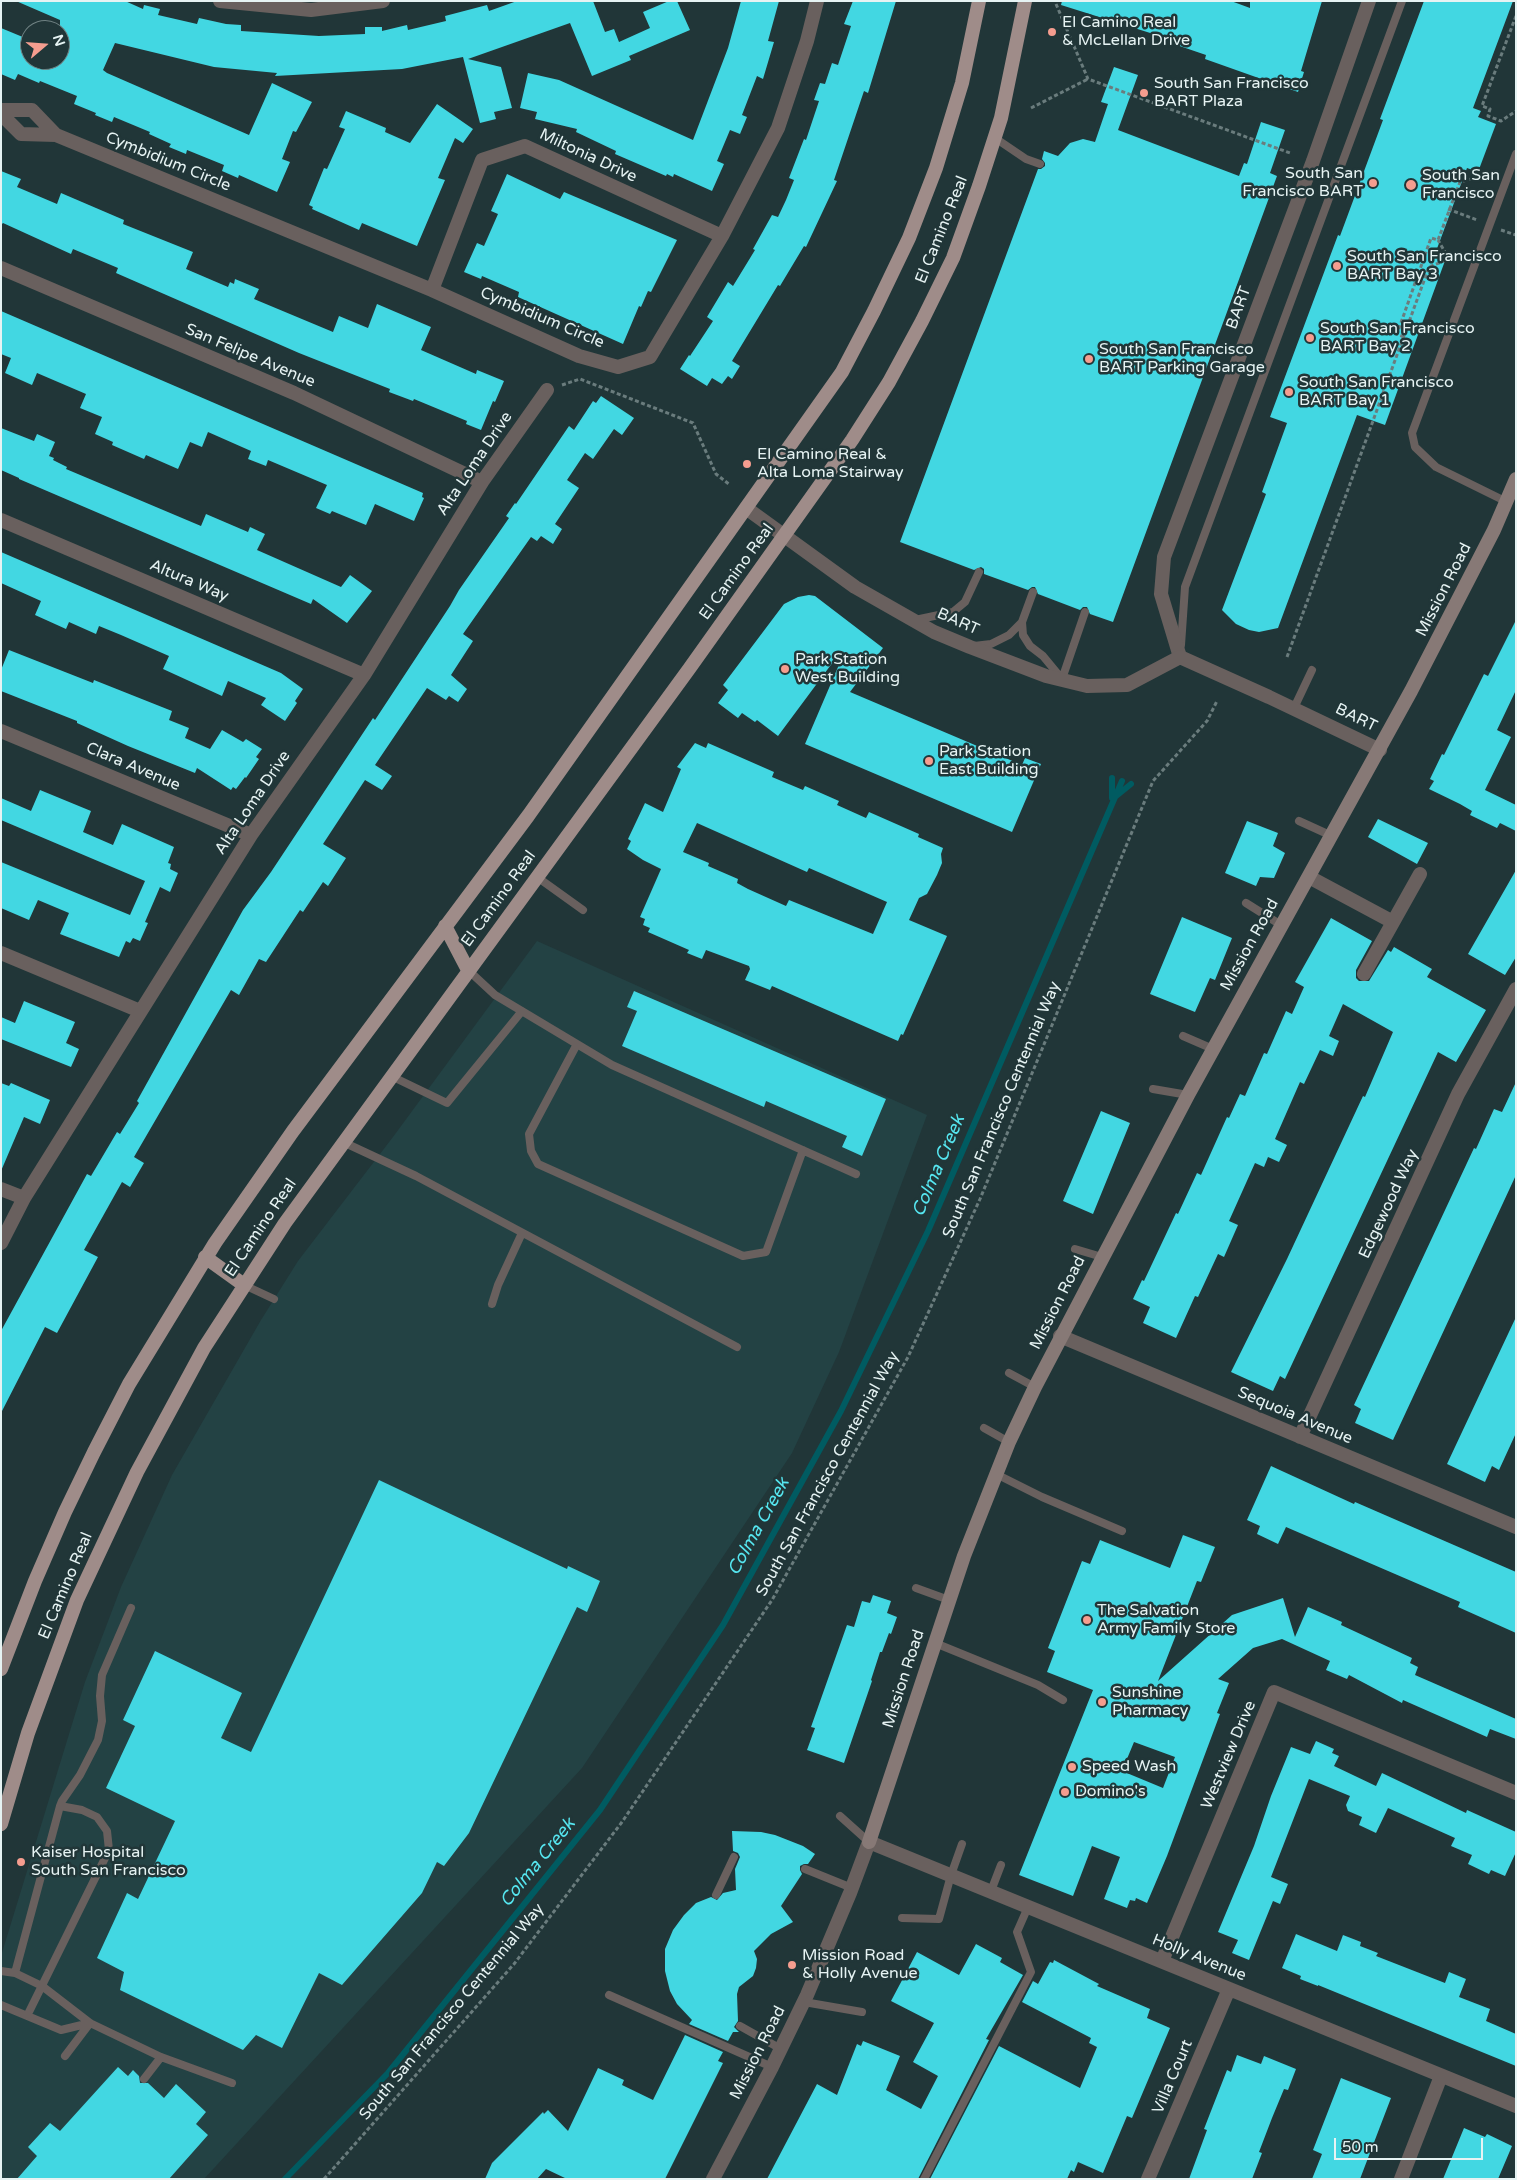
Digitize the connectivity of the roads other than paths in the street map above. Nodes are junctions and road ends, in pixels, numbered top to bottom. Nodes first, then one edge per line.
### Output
1 (220, 1) edge
2 (383, 1) edge
3 (817, 1) edge
4 (978, 1) edge
5 (1025, 1) edge
6 (1369, 1) edge
7 (1402, 1) edge
8 (1, 110) edge
9 (1, 114) edge
10 (56, 135) junction
11 (995, 138) junction
12 (1516, 154) edge
13 (1040, 164) dead end
14 (722, 236) junction
15 (1, 268) edge
16 (432, 290) junction
17 (547, 390) road end
18 (1516, 479) edge
19 (482, 482) junction
20 (1511, 505) edge
21 (746, 508) junction
22 (1, 520) edge
23 (784, 537) junction
24 (979, 572) dead end
25 (1033, 592) dead end
26 (1085, 612) dead end
27 (914, 621) junction
28 (1022, 622) junction
29 (970, 647) junction
30 (1180, 657) junction
31 (1312, 670) dead end
32 (364, 675) junction
33 (1062, 679) junction
34 (1294, 708) junction
35 (1, 731) edge
36 (1380, 750) junction
37 (1299, 821) dead end
38 (251, 835) junction
39 (1332, 836) junction
40 (1420, 874) dead end
41 (537, 877) junction
42 (1309, 877) junction
43 (1246, 903) dead end
44 (583, 910) dead end
45 (1393, 922) junction
46 (1282, 925) junction
47 (445, 926) junction
48 (1, 953) edge
49 (468, 970) junction
50 (1364, 974) dead end
51 (1516, 989) edge
52 (140, 1010) junction
53 (522, 1011) junction
54 (1183, 1036) dead end
55 (577, 1044) junction
56 (1212, 1049) junction
57 (391, 1076) junction
58 (1153, 1090) dead end
59 (1188, 1095) junction
60 (343, 1142) junction
61 (803, 1150) junction
62 (856, 1174) dead end
63 (1, 1189) edge
64 (24, 1198) junction
65 (522, 1233) junction
66 (1, 1243) edge
67 (1075, 1249) dead end
68 (206, 1257) junction
69 (1102, 1257) junction
70 (244, 1285) junction
71 (274, 1299) dead end
72 (492, 1304) dead end
73 (1060, 1336) junction
74 (737, 1348) dead end
75 (1009, 1373) dead end
76 (1035, 1387) junction
77 (984, 1428) dead end
78 (1300, 1437) junction
79 (1009, 1442) junction
80 (996, 1474) junction
81 (1515, 1526) edge
82 (1122, 1531) dead end
83 (916, 1588) dead end
84 (949, 1600) junction
85 (131, 1608) dead end
86 (935, 1644) junction
87 (1, 1669) edge
88 (1063, 1700) dead end
89 (1516, 1794) edge
90 (60, 1806) junction
91 (840, 1816) dead end
92 (1, 1824) edge
93 (870, 1842) junction
94 (962, 1844) dead end
95 (734, 1857) dead end
96 (1001, 1865) dead end
97 (805, 1869) dead end
98 (951, 1875) junction
99 (852, 1888) junction
100 (991, 1891) junction
101 (716, 1896) dead end
102 (1028, 1907) junction
103 (902, 1918) dead end
104 (1162, 1961) junction
105 (1, 1971) edge
106 (15, 1973) junction
107 (42, 1986) junction
108 (1229, 1989) junction
109 (609, 1995) dead end
110 (804, 2002) junction
111 (1, 2005) edge
112 (862, 2012) dead end
113 (27, 2016) junction
114 (90, 2023) junction
115 (740, 2026) dead end
116 (780, 2049) junction
117 (65, 2056) dead end
118 (161, 2057) junction
119 (772, 2067) junction
120 (1441, 2076) junction
121 (144, 2079) dead end
122 (232, 2083) dead end
123 (1516, 2106) edge
124 (713, 2179) edge
125 (924, 2179) edge
126 (1148, 2179) edge
127 (1401, 2179) edge

1 - 2 street
3 - 14 street, Cymbidium Circle
4 - 21 main road, El Camino Real
5 - 11 main road, El Camino Real
6 - 30 street, BART
7 - 30 lane
8 - 10 street, Cymbidium Circle
9 - 10 street, Cymbidium Circle
10 - 16 street, Cymbidium Circle
11 - 13 lane
11 - 23 main road, El Camino Real
12 - 20 lane
14 - 16 street, Cymbidium Circle
14 - 16 street, Miltonia Drive
15 - 19 street, San Felipe Avenue
17 - 19 street, Alta Loma Drive
18 - 20 main road, Mission Road
19 - 32 street, Alta Loma Drive
20 - 36 main road, Mission Road
21 - 23 street, BART
21 - 47 main road, El Camino Real
22 - 32 street, Altura Way
23 - 27 street, BART
23 - 41 main road, El Camino Real
24 - 27 lane
25 - 28 lane
26 - 33 lane
27 - 29 street, BART
28 - 29 lane
28 - 33 lane
29 - 33 street, BART
30 - 33 street, BART
30 - 34 street, BART
31 - 34 lane
32 - 38 street, Alta Loma Drive
34 - 36 street, BART
35 - 38 street, Clara Avenue
36 - 39 main road, Mission Road
37 - 39 lane
38 - 52 street, Alta Loma Drive
39 - 42 main road, Mission Road
40 - 45 street
41 - 44 lane
41 - 49 main road, El Camino Real
42 - 45 street
42 - 46 main road, Mission Road
43 - 46 lane
45 - 50 street
46 - 56 main road, Mission Road
47 - 49 main road
47 - 68 main road, El Camino Real
48 - 52 street
49 - 53 lane
49 - 57 main road, El Camino Real
51 - 78 street, Edgewood Way
52 - 64 street, Alta Loma Drive
53 - 55 lane
53 - 57 lane
54 - 56 lane
55 - 61 lane
55 - 61 lane
56 - 59 main road, Mission Road
57 - 60 main road, El Camino Real
58 - 59 lane
59 - 69 main road, Mission Road
60 - 65 lane
60 - 70 main road, El Camino Real
61 - 62 lane
63 - 64 street
64 - 66 street, Alta Loma Drive
65 - 72 lane
65 - 74 lane
67 - 69 lane
68 - 70 main road
68 - 87 main road, El Camino Real
69 - 73 main road, Mission Road
70 - 71 lane
70 - 92 main road, El Camino Real
73 - 76 main road, Mission Road
73 - 78 street, Sequoia Avenue
75 - 76 lane
76 - 79 main road, Mission Road
77 - 79 lane
78 - 81 street, Sequoia Avenue
79 - 80 main road, Mission Road
80 - 82 lane
80 - 84 main road, Mission Road
83 - 84 lane
84 - 86 main road, Mission Road
85 - 90 lane
86 - 88 lane
86 - 93 main road, Mission Road
89 - 104 street, Westview Drive
90 - 106 lane
90 - 107 lane
91 - 93 lane
93 - 98 street, Holly Avenue
93 - 99 street, Mission Road
94 - 98 lane
95 - 101 lane
96 - 100 lane
97 - 99 lane
98 - 100 street, Holly Avenue
98 - 103 lane
99 - 110 street, Mission Road
100 - 102 street, Holly Avenue
102 - 104 street, Holly Avenue
102 - 125 lane
104 - 108 street, Holly Avenue
105 - 106 lane
106 - 107 lane
107 - 113 lane
107 - 114 lane
108 - 120 street, Holly Avenue
108 - 126 street, Villa Court
109 - 119 lane
110 - 112 lane
110 - 116 street, Mission Road
111 - 113 lane
113 - 114 lane
114 - 117 lane
114 - 118 lane
115 - 116 lane
116 - 119 street, Mission Road
118 - 121 lane
118 - 122 lane
119 - 124 street, Mission Road
120 - 123 street, Holly Avenue
120 - 127 street

